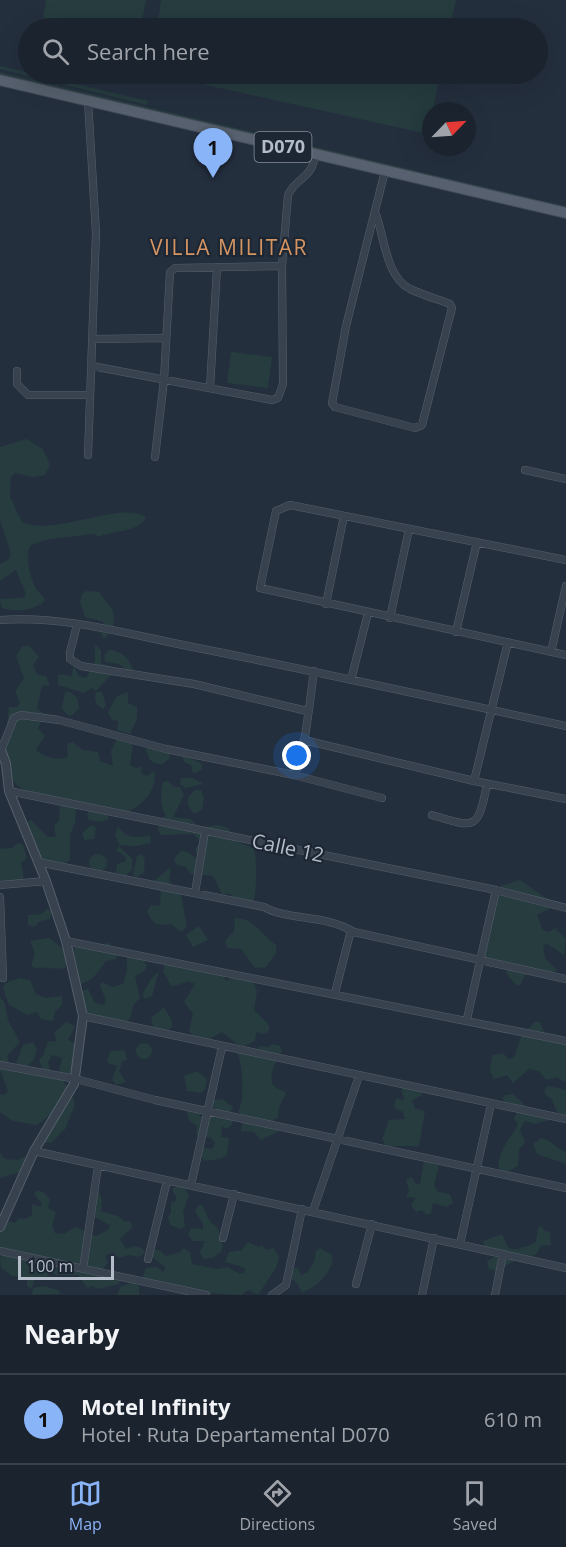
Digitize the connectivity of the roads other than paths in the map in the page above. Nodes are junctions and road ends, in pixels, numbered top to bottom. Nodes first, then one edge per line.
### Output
1 (0, 80) edge
2 (88, 100) junction
3 (315, 154) junction
4 (385, 171) junction
5 (566, 213) edge
6 (376, 214) junction
7 (282, 266) junction
8 (218, 267) junction
9 (166, 338) junction
10 (92, 339) junction
11 (92, 366) junction
12 (18, 371) dead end
13 (164, 380) junction
14 (210, 388) junction
15 (89, 395) junction
16 (88, 455) dead end
17 (155, 457) dead end
18 (525, 470) dead end
19 (566, 479) edge
20 (344, 516) junction
21 (409, 529) junction
22 (477, 542) junction
23 (566, 560) edge
24 (566, 586) edge
25 (326, 604) junction
26 (368, 613) junction
27 (390, 618) junction
28 (0, 620) edge
29 (77, 625) junction
30 (456, 632) junction
31 (508, 642) junction
32 (551, 652) junction
33 (566, 655) edge
34 (314, 671) junction
35 (351, 680) junction
36 (492, 710) junction
37 (307, 711) junction
38 (566, 726) edge
39 (304, 740) junction
40 (1, 748) edge
41 (294, 775) junction
42 (474, 781) junction
43 (487, 783) junction
44 (9, 791) junction
45 (382, 798) dead end
46 (566, 799) edge
47 (432, 815) dead end
48 (205, 831) junction
49 (38, 862) junction
50 (46, 881) junction
51 (0, 885) edge
52 (496, 890) junction
53 (195, 893) junction
54 (0, 897) edge
55 (566, 908) edge
56 (354, 932) junction
57 (66, 941) junction
58 (480, 961) junction
59 (3, 978) dead end
60 (566, 979) edge
61 (334, 993) junction
62 (83, 1016) junction
63 (467, 1019) junction
64 (566, 1041) edge
65 (222, 1047) junction
66 (0, 1065) edge
67 (359, 1076) junction
68 (76, 1079) junction
69 (491, 1104) junction
70 (207, 1112) junction
71 (566, 1119) edge
72 (339, 1138) junction
73 (34, 1151) junction
74 (98, 1166) junction
75 (477, 1168) junction
76 (167, 1181) junction
77 (191, 1185) junction
78 (566, 1188) edge
79 (234, 1194) junction
80 (302, 1209) junction
81 (313, 1211) junction
82 (372, 1224) junction
83 (0, 1227) edge
84 (223, 1238) dead end
85 (434, 1238) junction
86 (460, 1244) junction
87 (0, 1251) edge
88 (503, 1254) junction
89 (148, 1259) dead end
90 (566, 1268) edge
91 (83, 1269) junction
92 (356, 1284) dead end
93 (206, 1295) edge
94 (272, 1295) edge
95 (422, 1295) edge
96 (495, 1295) edge

1 - 2 main road, D070
2 - 3 main road, D070
2 - 10 street
3 - 4 main road, D070
3 - 7 street
4 - 5 main road, D070
4 - 6 street
6 - 6 street
7 - 8 street
7 - 14 street
8 - 9 street
8 - 14 street
9 - 10 street
9 - 13 street
10 - 11 street
11 - 13 street
11 - 15 street
12 - 15 street
13 - 14 street
13 - 17 street
15 - 16 street
18 - 19 street
20 - 21 street
20 - 25 street
20 - 25 street
21 - 22 street
21 - 27 street
22 - 23 street
22 - 30 street
24 - 32 street
25 - 26 street
26 - 27 street
26 - 35 street
27 - 30 street
28 - 29 street
29 - 34 street
29 - 37 street
30 - 31 street
31 - 32 street
31 - 36 street
32 - 33 street
34 - 35 street
34 - 37 street
35 - 36 street
36 - 38 street
36 - 42 street
37 - 39 street
39 - 41 street
39 - 42 street
40 - 41 street
40 - 44 street
41 - 45 street
42 - 43 street
43 - 46 street
43 - 47 street
44 - 48 street, Calle 12
44 - 49 street
48 - 52 street, Calle 12
48 - 53 street
49 - 50 street
49 - 53 street
50 - 51 street
50 - 57 street
52 - 55 street, Calle 12
52 - 58 street
53 - 56 street
54 - 59 street
56 - 58 street
56 - 61 street
57 - 61 street
57 - 62 street
58 - 60 street
58 - 63 street
61 - 63 street
62 - 65 street
62 - 68 street
63 - 64 street
65 - 67 street
65 - 70 street
66 - 68 street
67 - 69 street
67 - 72 street
68 - 70 street
68 - 73 street
69 - 71 street
69 - 75 street
70 - 72 street
70 - 77 street
72 - 75 street
72 - 81 street
73 - 74 street
73 - 83 street
74 - 76 street
74 - 91 street
75 - 78 street
75 - 86 street
76 - 77 street
76 - 89 street
77 - 79 street
79 - 80 street
79 - 84 street
80 - 81 street
80 - 94 street
81 - 82 street
82 - 85 street
82 - 92 street
85 - 86 street
85 - 95 street
86 - 88 street
87 - 91 street
88 - 90 street
88 - 96 street
91 - 93 street

